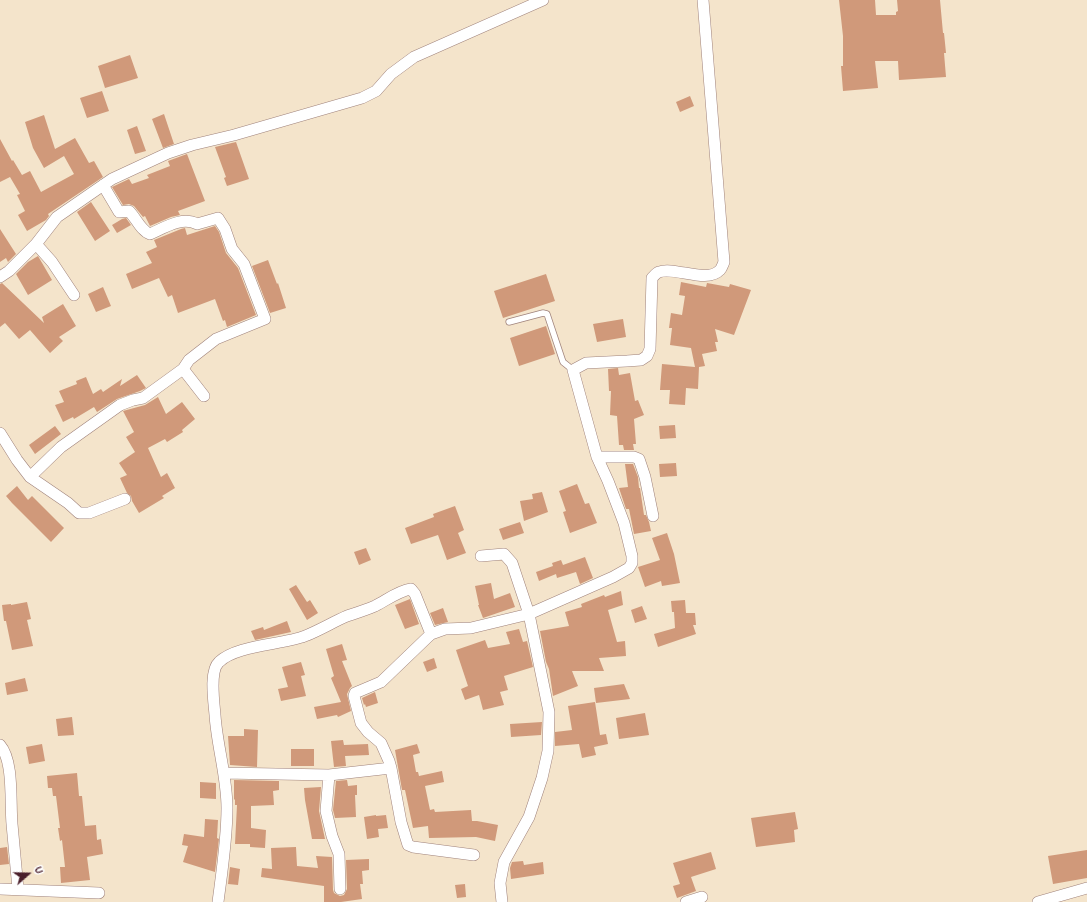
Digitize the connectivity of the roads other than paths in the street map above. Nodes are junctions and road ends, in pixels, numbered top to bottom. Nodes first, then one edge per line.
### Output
1 (543, 0) edge
2 (703, 0) edge
3 (103, 185) junction
4 (36, 244) junction
5 (0, 277) edge
6 (74, 295) dead end
7 (509, 322) dead end
8 (183, 369) junction
9 (573, 370) junction
10 (204, 396) dead end
11 (0, 433) edge
12 (597, 457) junction
13 (30, 477) junction
14 (125, 499) dead end
15 (653, 516) dead end
16 (481, 556) dead end
17 (529, 614) junction
18 (431, 634) junction
19 (0, 745) edge
20 (391, 768) junction
21 (224, 773) junction
22 (329, 775) junction
23 (474, 855) dead end
24 (1087, 888) edge
25 (0, 889) edge
26 (18, 889) junction
27 (340, 889) dead end
28 (99, 893) dead end
29 (702, 897) dead end
30 (218, 902) edge
31 (502, 902) edge
32 (686, 902) edge
33 (1038, 902) edge

1 - 3 street
2 - 9 street
3 - 4 street
3 - 8 street
4 - 5 street
4 - 6 street
7 - 9 lane
8 - 10 street
8 - 13 street
9 - 12 street
11 - 13 street
12 - 15 street
12 - 17 street
13 - 14 street
16 - 17 street
17 - 18 street
17 - 31 street
18 - 20 street
18 - 21 street
19 - 26 street
20 - 22 street
20 - 23 street
21 - 22 street
21 - 30 street
22 - 27 street
24 - 33 street
25 - 26 street
26 - 28 street
29 - 32 street

